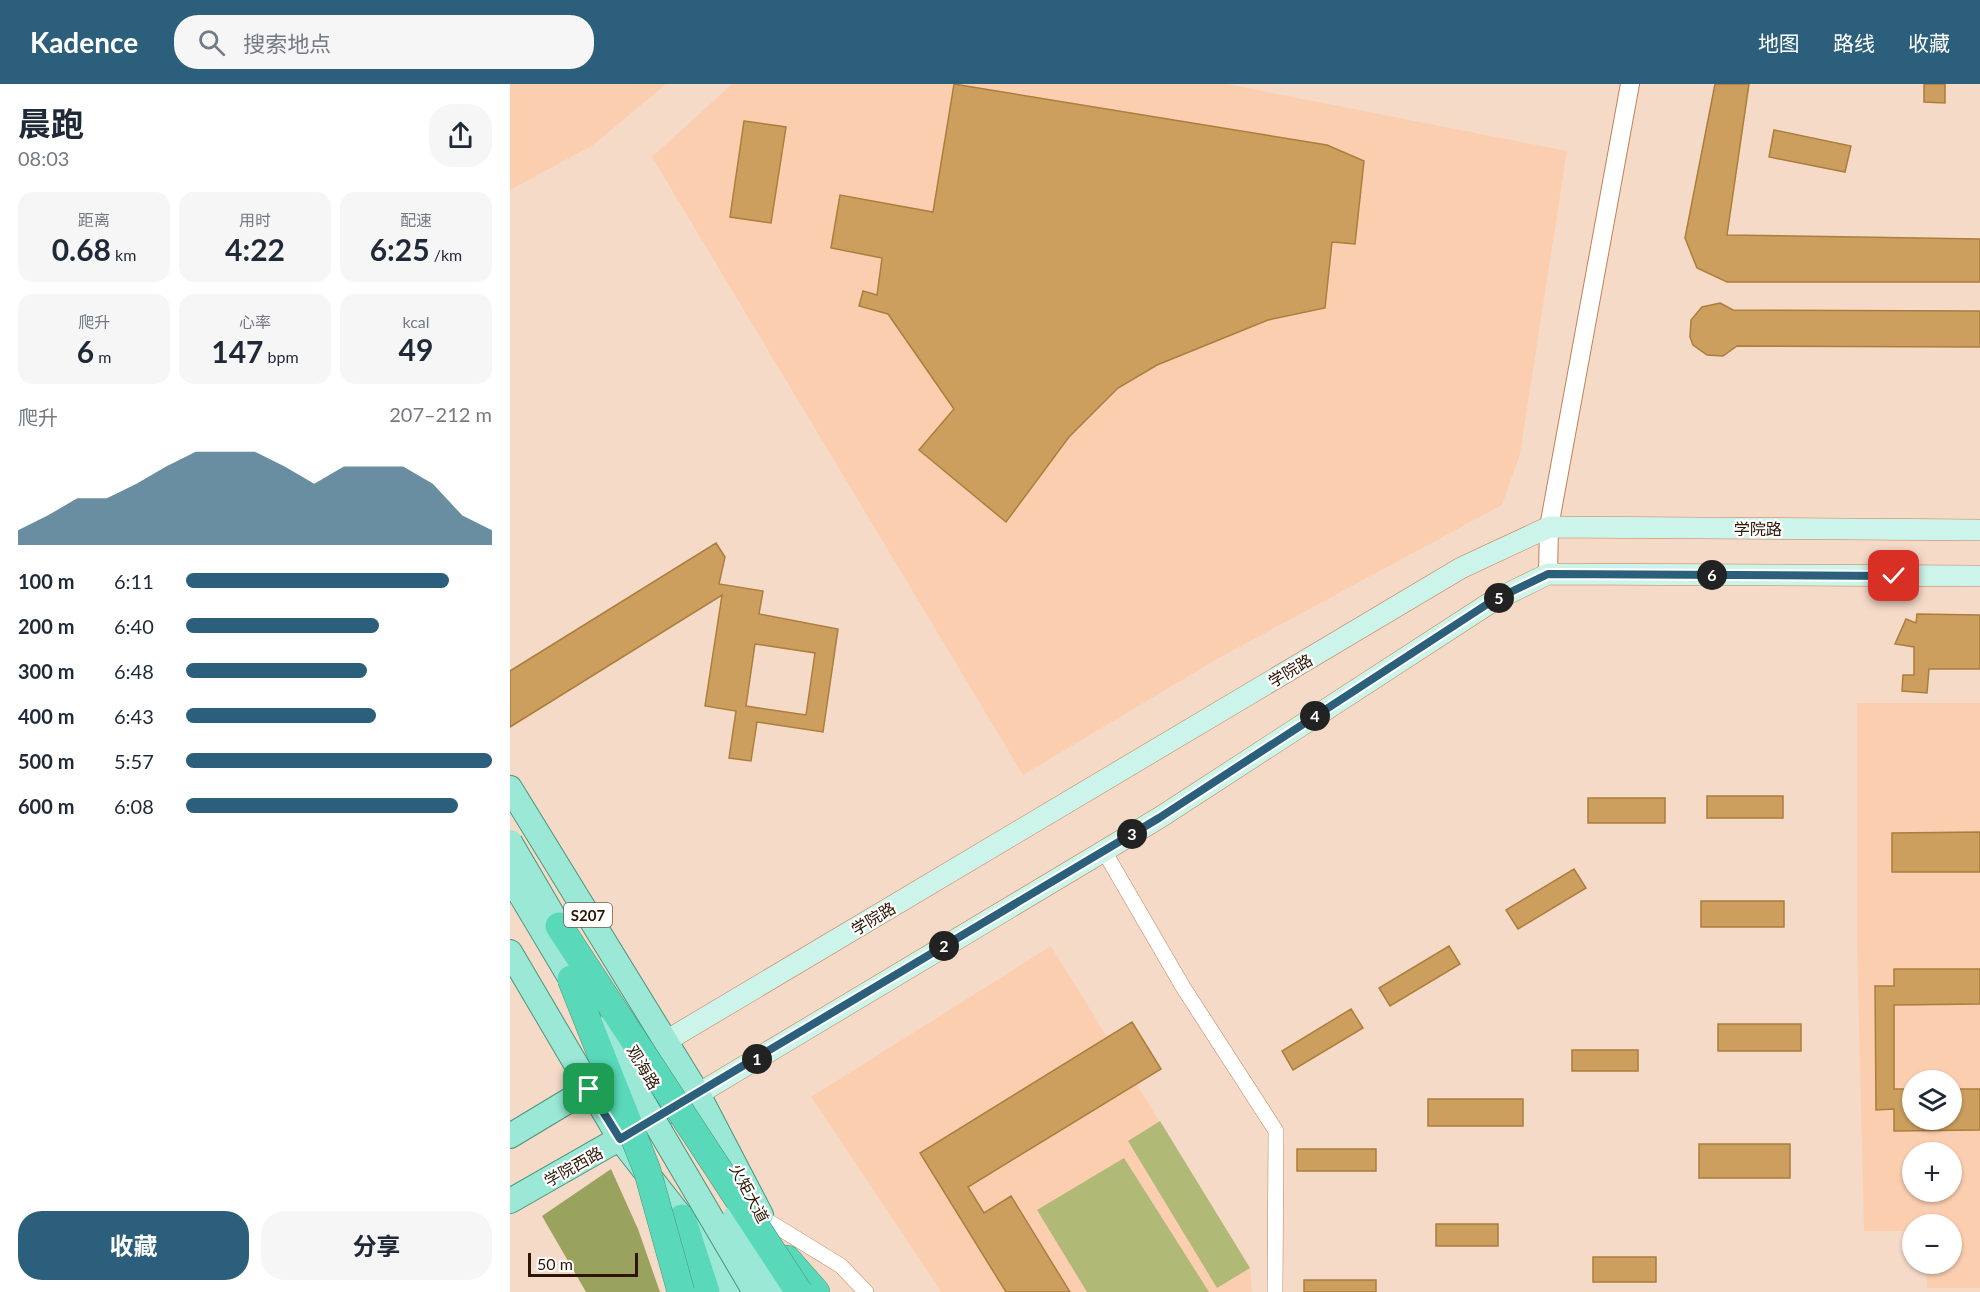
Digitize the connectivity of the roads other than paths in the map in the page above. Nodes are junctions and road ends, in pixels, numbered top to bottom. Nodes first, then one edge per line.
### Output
1 (1630, 84) edge
2 (1549, 527) junction
3 (1980, 530) edge
4 (1548, 574) junction
5 (1980, 576) edge
6 (510, 788) edge
7 (510, 842) edge
8 (1104, 851) junction
9 (510, 877) edge
10 (559, 926) junction
11 (510, 952) edge
12 (571, 979) junction
13 (666, 1041) junction
14 (589, 1089) junction
15 (698, 1094) junction
16 (510, 1136) edge
17 (620, 1139) junction
18 (510, 1202) edge
19 (682, 1218) junction
20 (763, 1218) junction
21 (784, 1257) junction
22 (681, 1292) edge
23 (706, 1292) edge
24 (731, 1292) edge
25 (755, 1292) edge
26 (780, 1292) edge
27 (801, 1292) edge
28 (816, 1292) edge
29 (866, 1292) edge
30 (1275, 1292) edge

1 - 2 street
2 - 3 main road, 学院路
2 - 4 street
2 - 13 main road, 学院路
4 - 5 main road
4 - 8 main road
6 - 13 main road, 观海路 / S207
7 - 10 main road, 观海路, bridge
8 - 15 main road
8 - 30 street
9 - 12 main road, 观海路, bridge
10 - 26 main road, 观海路, bridge
10 - 27 highway, bridge
11 - 14 main road
12 - 22 highway, bridge
12 - 25 main road, 观海路, bridge
13 - 14 main road
13 - 15 main road, 观海路 / S207
14 - 16 main road
14 - 17 main road
15 - 17 main road, 学院西路
15 - 20 main road, 火矩大道 / S207
17 - 18 main road, 学院西路
17 - 19 main road
19 - 23 highway
19 - 24 main road
20 - 21 main road, 火矩大道 / S207
20 - 29 street
21 - 27 main road, 火矩大道 / S207
21 - 28 highway

